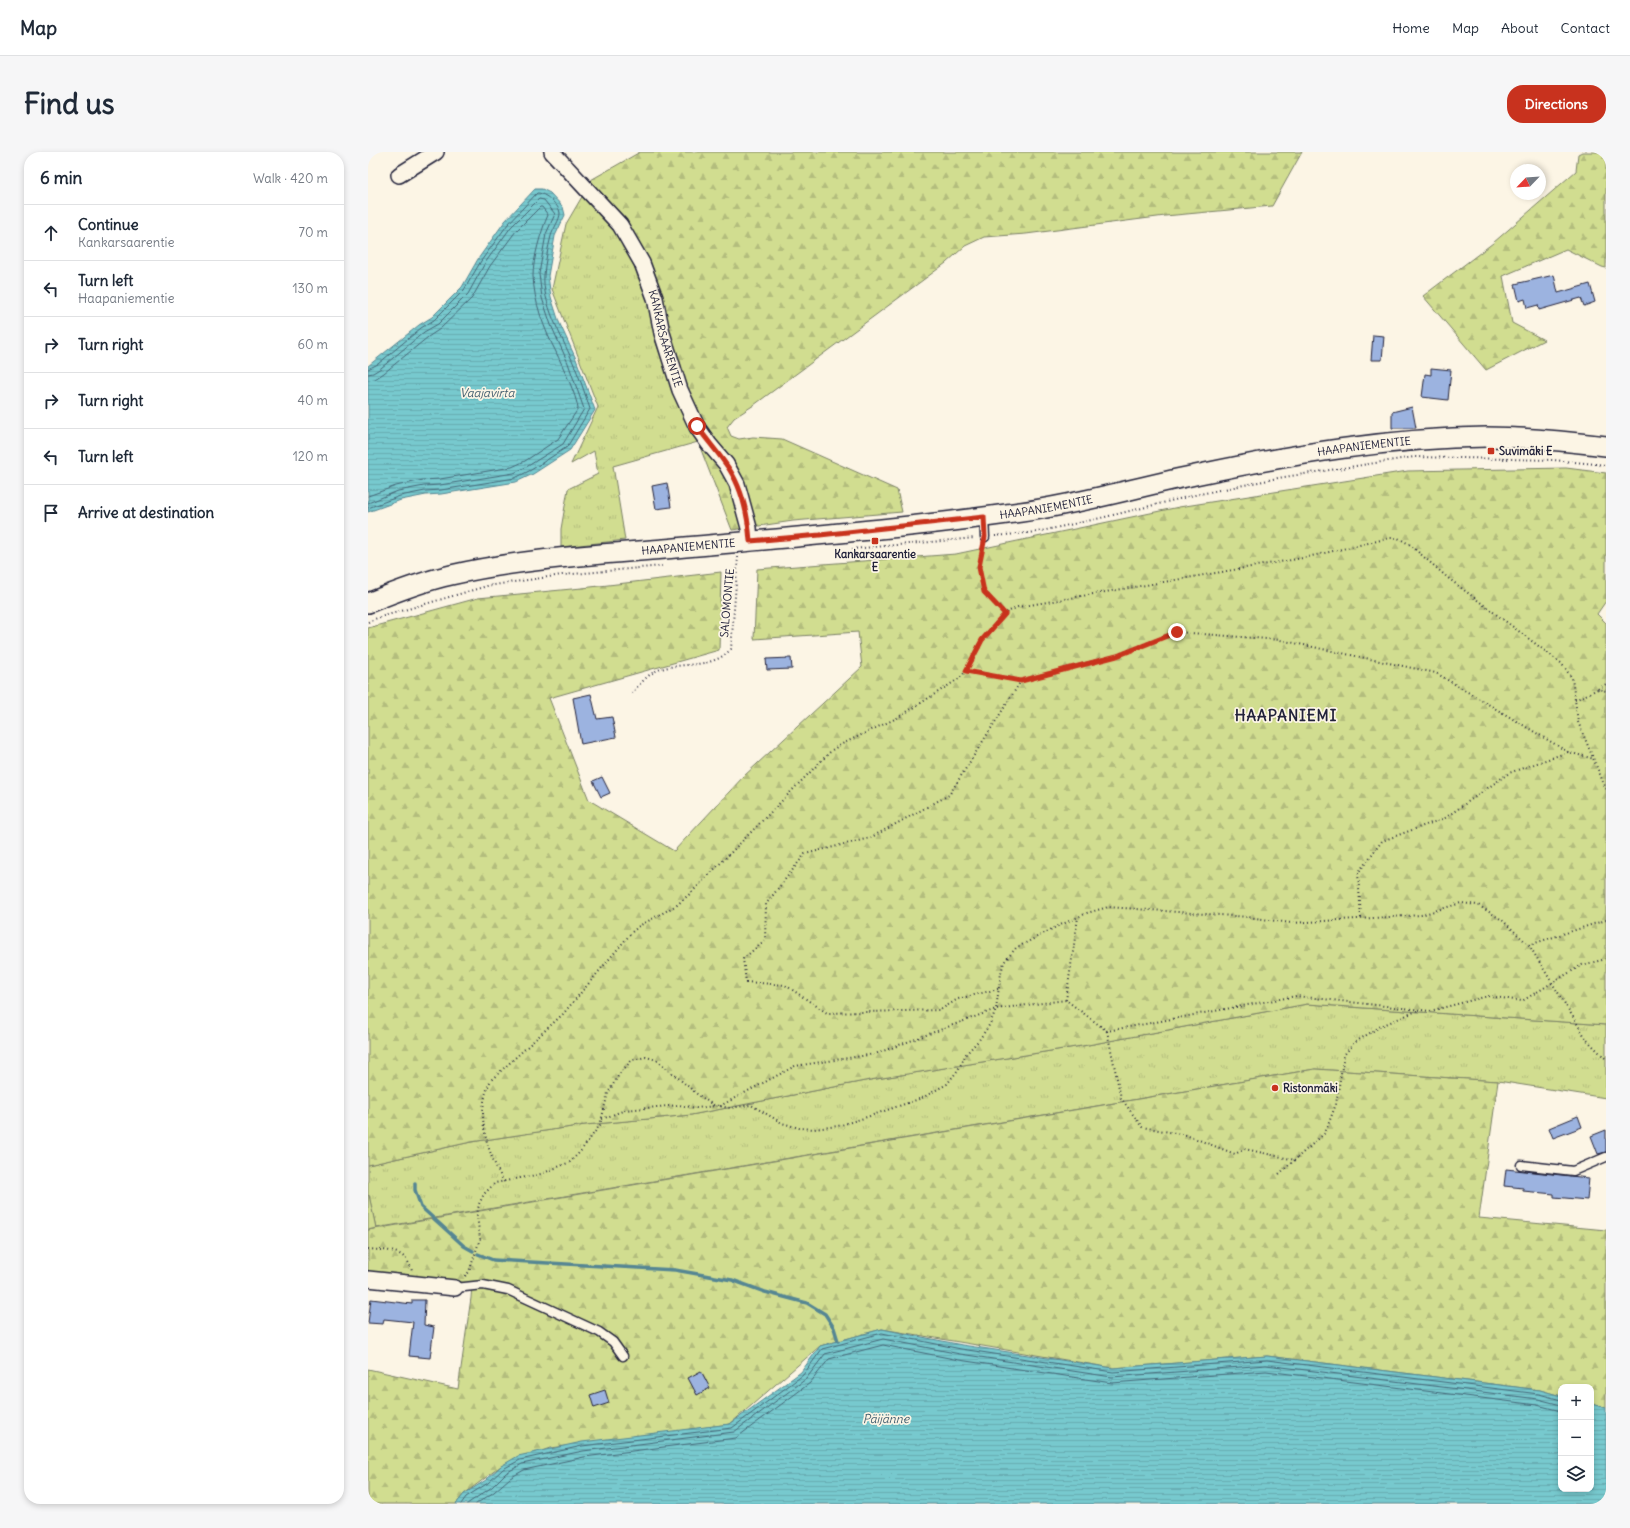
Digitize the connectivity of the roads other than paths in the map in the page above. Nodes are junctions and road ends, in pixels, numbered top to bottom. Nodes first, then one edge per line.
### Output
1 (436, 152) edge
2 (552, 152) edge
3 (399, 175) dead end
4 (1606, 446) edge
5 (984, 517) junction
6 (985, 537) road end
7 (744, 542) junction
8 (368, 603) edge
9 (1606, 1157) edge
10 (1521, 1165) dead end
11 (368, 1279) edge
12 (455, 1288) joint
13 (623, 1356) dead end

1 - 3 street
2 - 7 street, KANKARSAARENTIE
4 - 5 street, HAAPANIEMENTIE
5 - 6 lane
5 - 7 street, HAAPANIEMENTIE
7 - 8 street, HAAPANIEMENTIE
9 - 10 lane
11 - 12 street
12 - 13 lane

